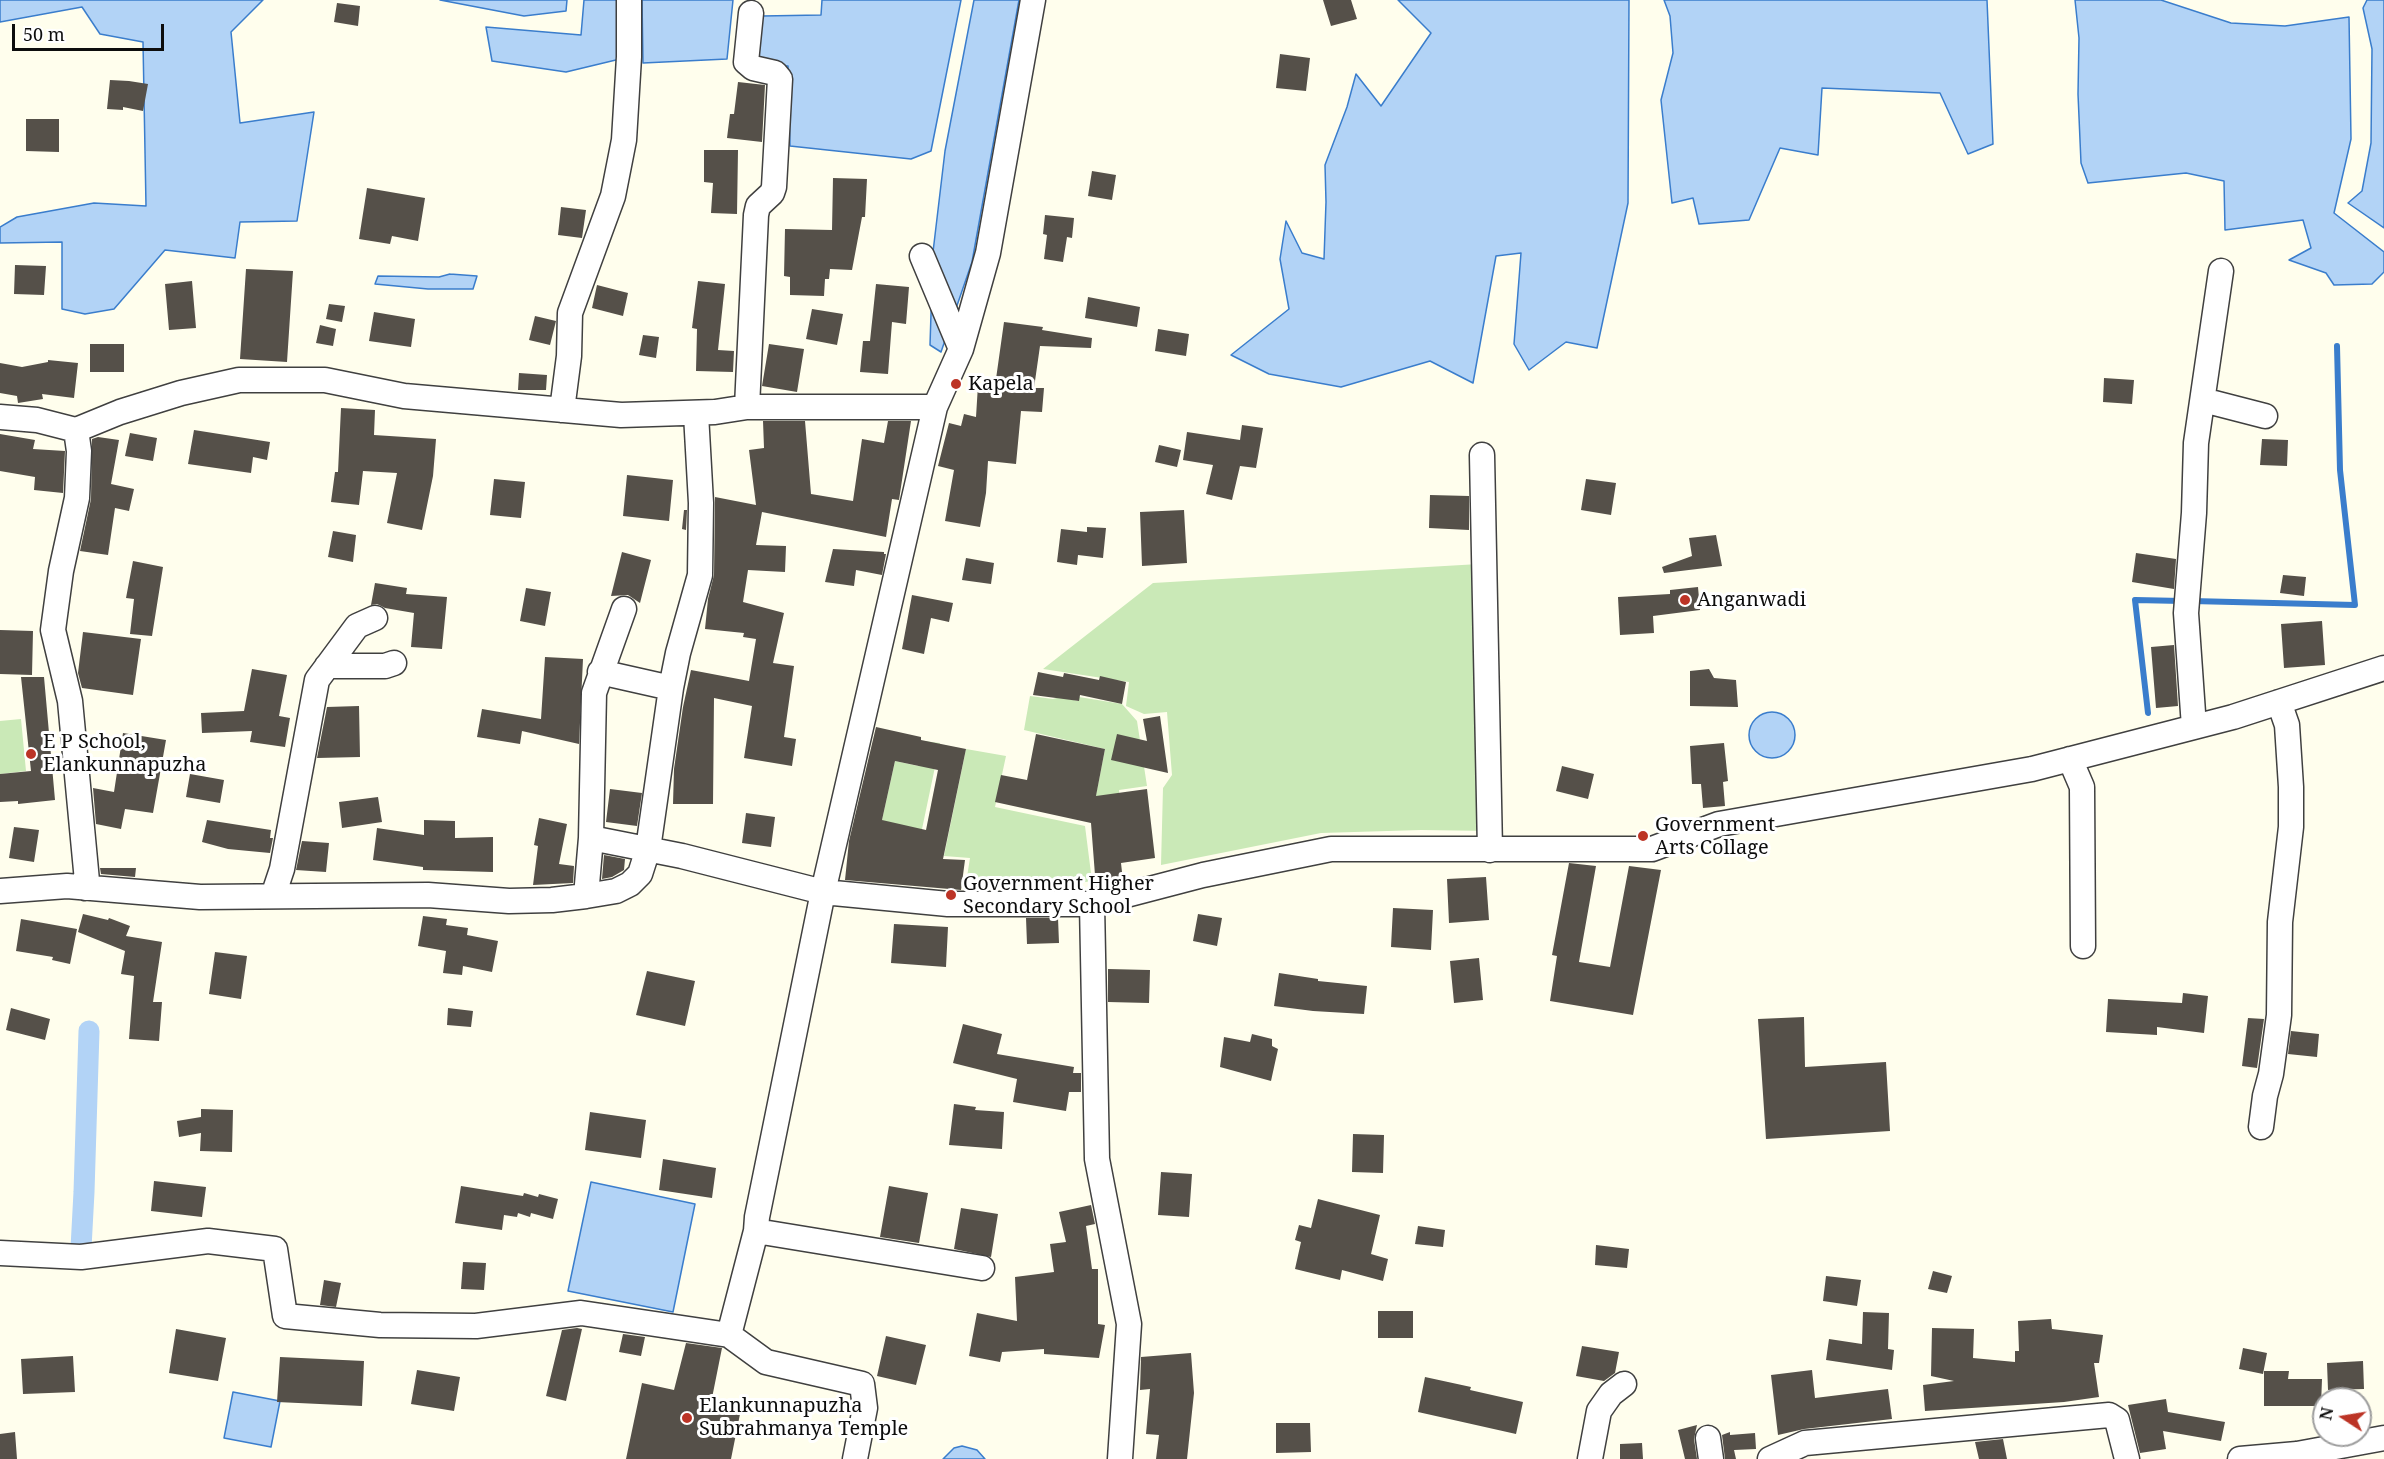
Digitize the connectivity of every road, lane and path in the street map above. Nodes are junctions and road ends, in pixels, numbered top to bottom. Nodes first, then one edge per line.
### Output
1 (629, 0) edge
2 (1033, 0) edge
3 (751, 13) dead end
4 (922, 256) dead end
5 (2221, 272) dead end
6 (961, 349) junction
7 (2203, 400) junction
8 (747, 407) junction
9 (935, 407) junction
10 (562, 410) junction
11 (696, 414) junction
12 (2265, 416) dead end
13 (0, 417) edge
14 (75, 430) junction
15 (1482, 455) dead end
16 (624, 609) dead end
17 (375, 618) dead end
18 (394, 663) dead end
19 (327, 666) junction
20 (2384, 668) edge
21 (600, 672) junction
22 (670, 688) junction
23 (2279, 702) junction
24 (2194, 728) junction
25 (2070, 759) junction
26 (591, 838) junction
27 (648, 849) junction
28 (1490, 850) junction
29 (85, 888) junction
30 (0, 891) edge
31 (823, 892) junction
32 (273, 896) junction
33 (586, 896) junction
34 (1092, 904) junction
35 (2083, 946) dead end
36 (2261, 1127) dead end
37 (756, 1232) junction
38 (0, 1253) edge
39 (982, 1268) dead end
40 (729, 1335) junction
41 (1624, 1384) dead end
42 (2384, 1438) edge
43 (855, 1459) edge
44 (1120, 1459) edge
45 (1590, 1459) edge
46 (1770, 1459) edge
47 (2127, 1459) edge
48 (2240, 1459) edge

1 - 10 street
2 - 6 street
3 - 8 street
4 - 6 street
5 - 7 street
6 - 9 street
7 - 12 street
7 - 24 street
8 - 9 street
8 - 11 street
9 - 31 street
10 - 11 street
10 - 14 street
11 - 22 street
13 - 14 street
14 - 29 street
15 - 28 street
16 - 21 street
17 - 19 street
18 - 19 street
19 - 32 street
20 - 23 street
21 - 22 street
21 - 26 street
22 - 27 street
23 - 24 street
23 - 36 street
24 - 25 street
25 - 28 street
25 - 35 street
26 - 27 street
26 - 33 street
27 - 31 street
27 - 33 street
28 - 34 street
29 - 30 street
29 - 32 street
31 - 34 street
31 - 37 street
32 - 33 street
34 - 44 street
37 - 39 street
37 - 40 street
38 - 40 street
40 - 43 street
41 - 45 street
42 - 48 street
46 - 47 street

